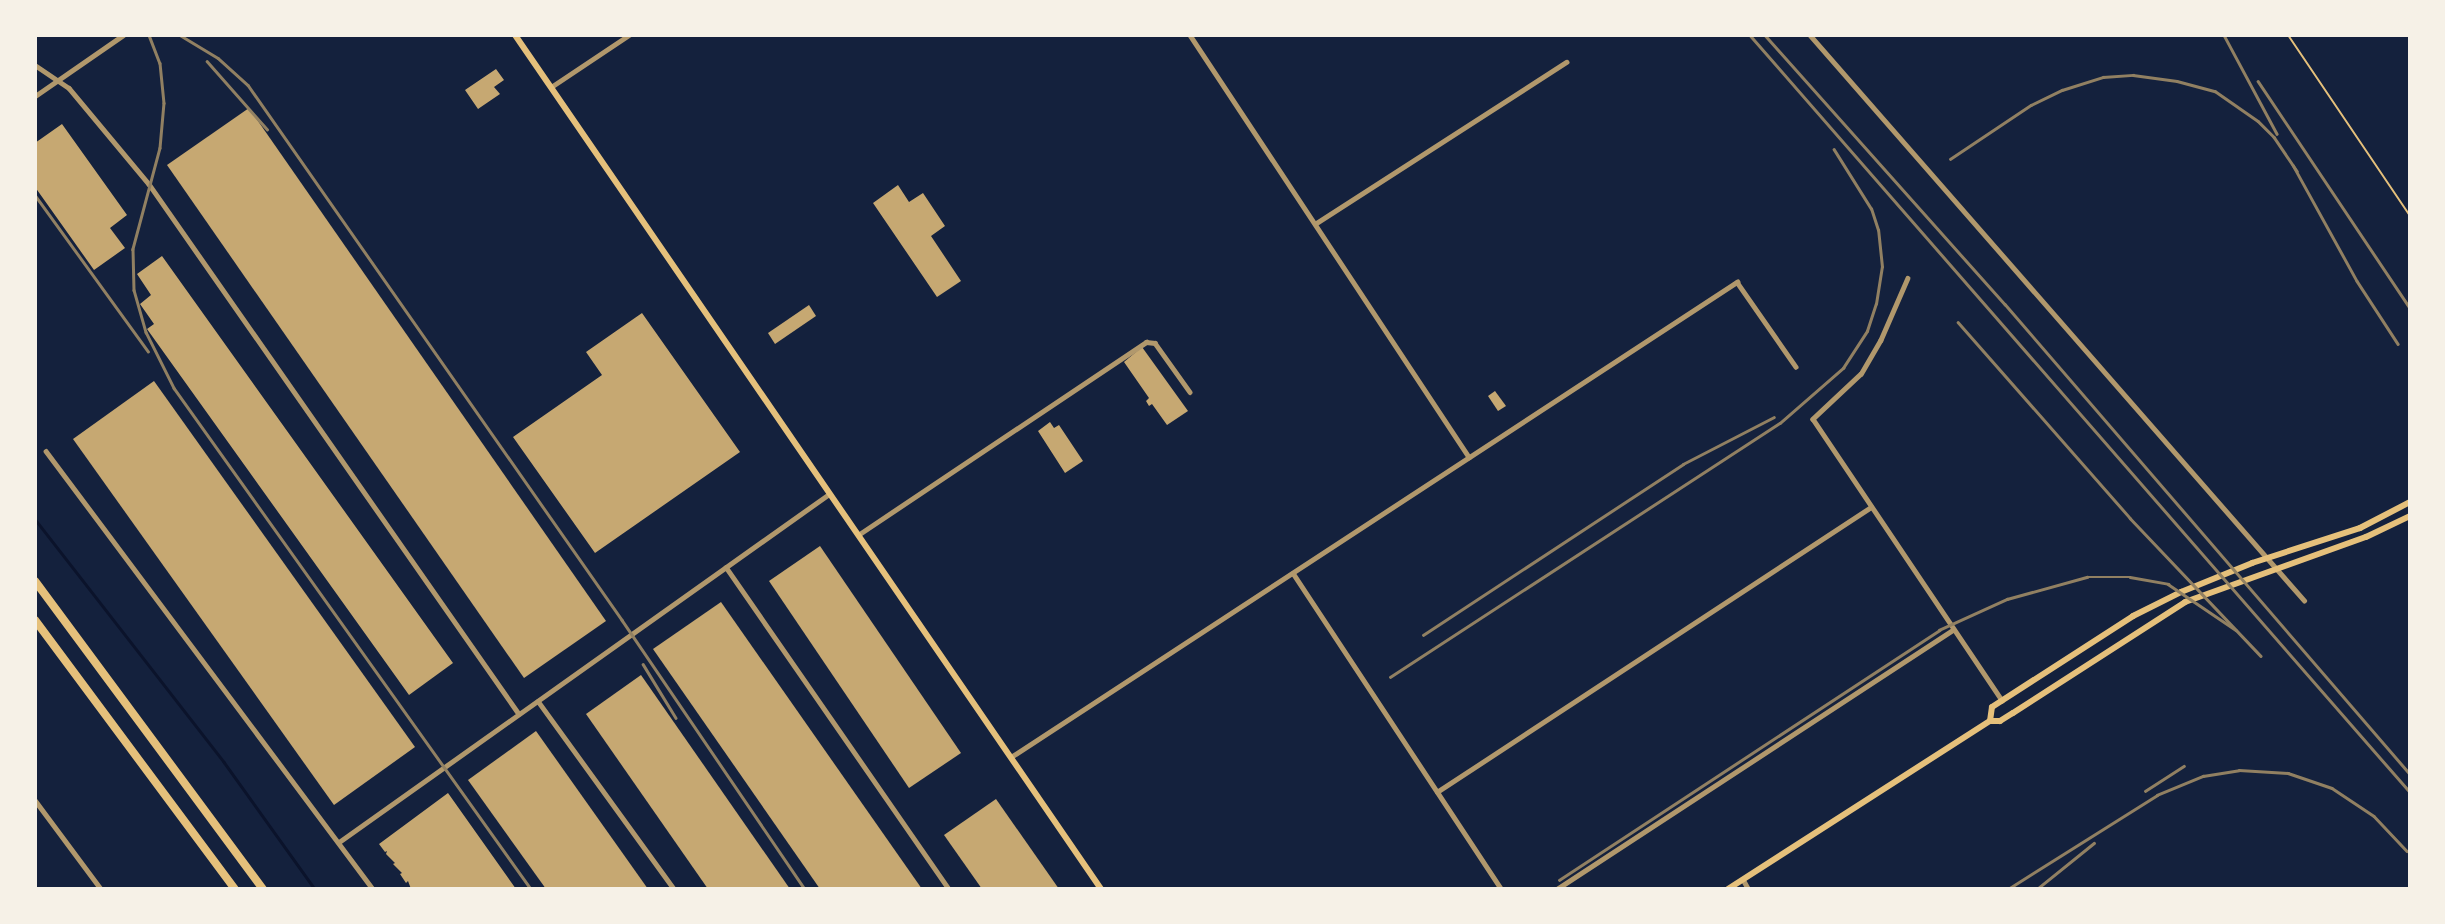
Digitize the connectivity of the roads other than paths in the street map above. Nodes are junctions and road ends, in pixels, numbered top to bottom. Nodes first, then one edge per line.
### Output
1 (123, 35) edge
2 (515, 35) edge
3 (629, 35) edge
4 (1190, 35) edge
5 (1810, 35) edge
6 (1566, 62) dead end
7 (35, 65) edge
8 (57, 81) junction
9 (551, 87) junction
10 (35, 96) edge
11 (1315, 224) junction
12 (1908, 278) dead end
13 (1796, 366) dead end
14 (1190, 393) dead end
15 (47, 451) dead end
16 (1469, 457) junction
17 (829, 494) junction
18 (2410, 502) edge
19 (1871, 507) junction
20 (2410, 516) edge
21 (858, 536) junction
22 (726, 567) junction
23 (1293, 573) junction
24 (35, 581) edge
25 (2304, 600) dead end
26 (35, 620) edge
27 (1953, 630) junction
28 (2002, 700) junction
29 (538, 701) junction
30 (519, 714) junction
31 (1990, 721) junction
32 (1011, 757) junction
33 (1437, 792) junction
34 (35, 800) edge
35 (339, 842) junction
36 (1742, 880) junction
37 (101, 889) edge
38 (235, 889) edge
39 (263, 889) edge
40 (373, 889) edge
41 (674, 889) edge
42 (949, 889) edge
43 (1101, 889) edge
44 (1502, 889) edge
45 (1557, 889) edge
46 (1728, 889) edge
47 (1748, 889) edge

1 - 8 street
2 - 9 main road
3 - 9 street
4 - 11 street
5 - 25 street
6 - 11 street
7 - 8 street
8 - 10 street
8 - 30 street
9 - 17 main road
11 - 16 street
12 - 19 street
13 - 16 street
14 - 21 street
15 - 35 street
16 - 23 street
17 - 21 main road
17 - 22 street
18 - 28 main road
19 - 27 street
19 - 33 street
20 - 31 main road
21 - 32 main road
22 - 29 street
22 - 42 street
23 - 32 street
23 - 33 street
24 - 39 highway
26 - 38 highway
27 - 28 street
27 - 45 street
28 - 31 main road
29 - 30 street
29 - 41 street
30 - 35 street
31 - 36 main road
32 - 43 main road
33 - 44 street
34 - 37 street
35 - 40 street
36 - 46 main road
36 - 47 street

